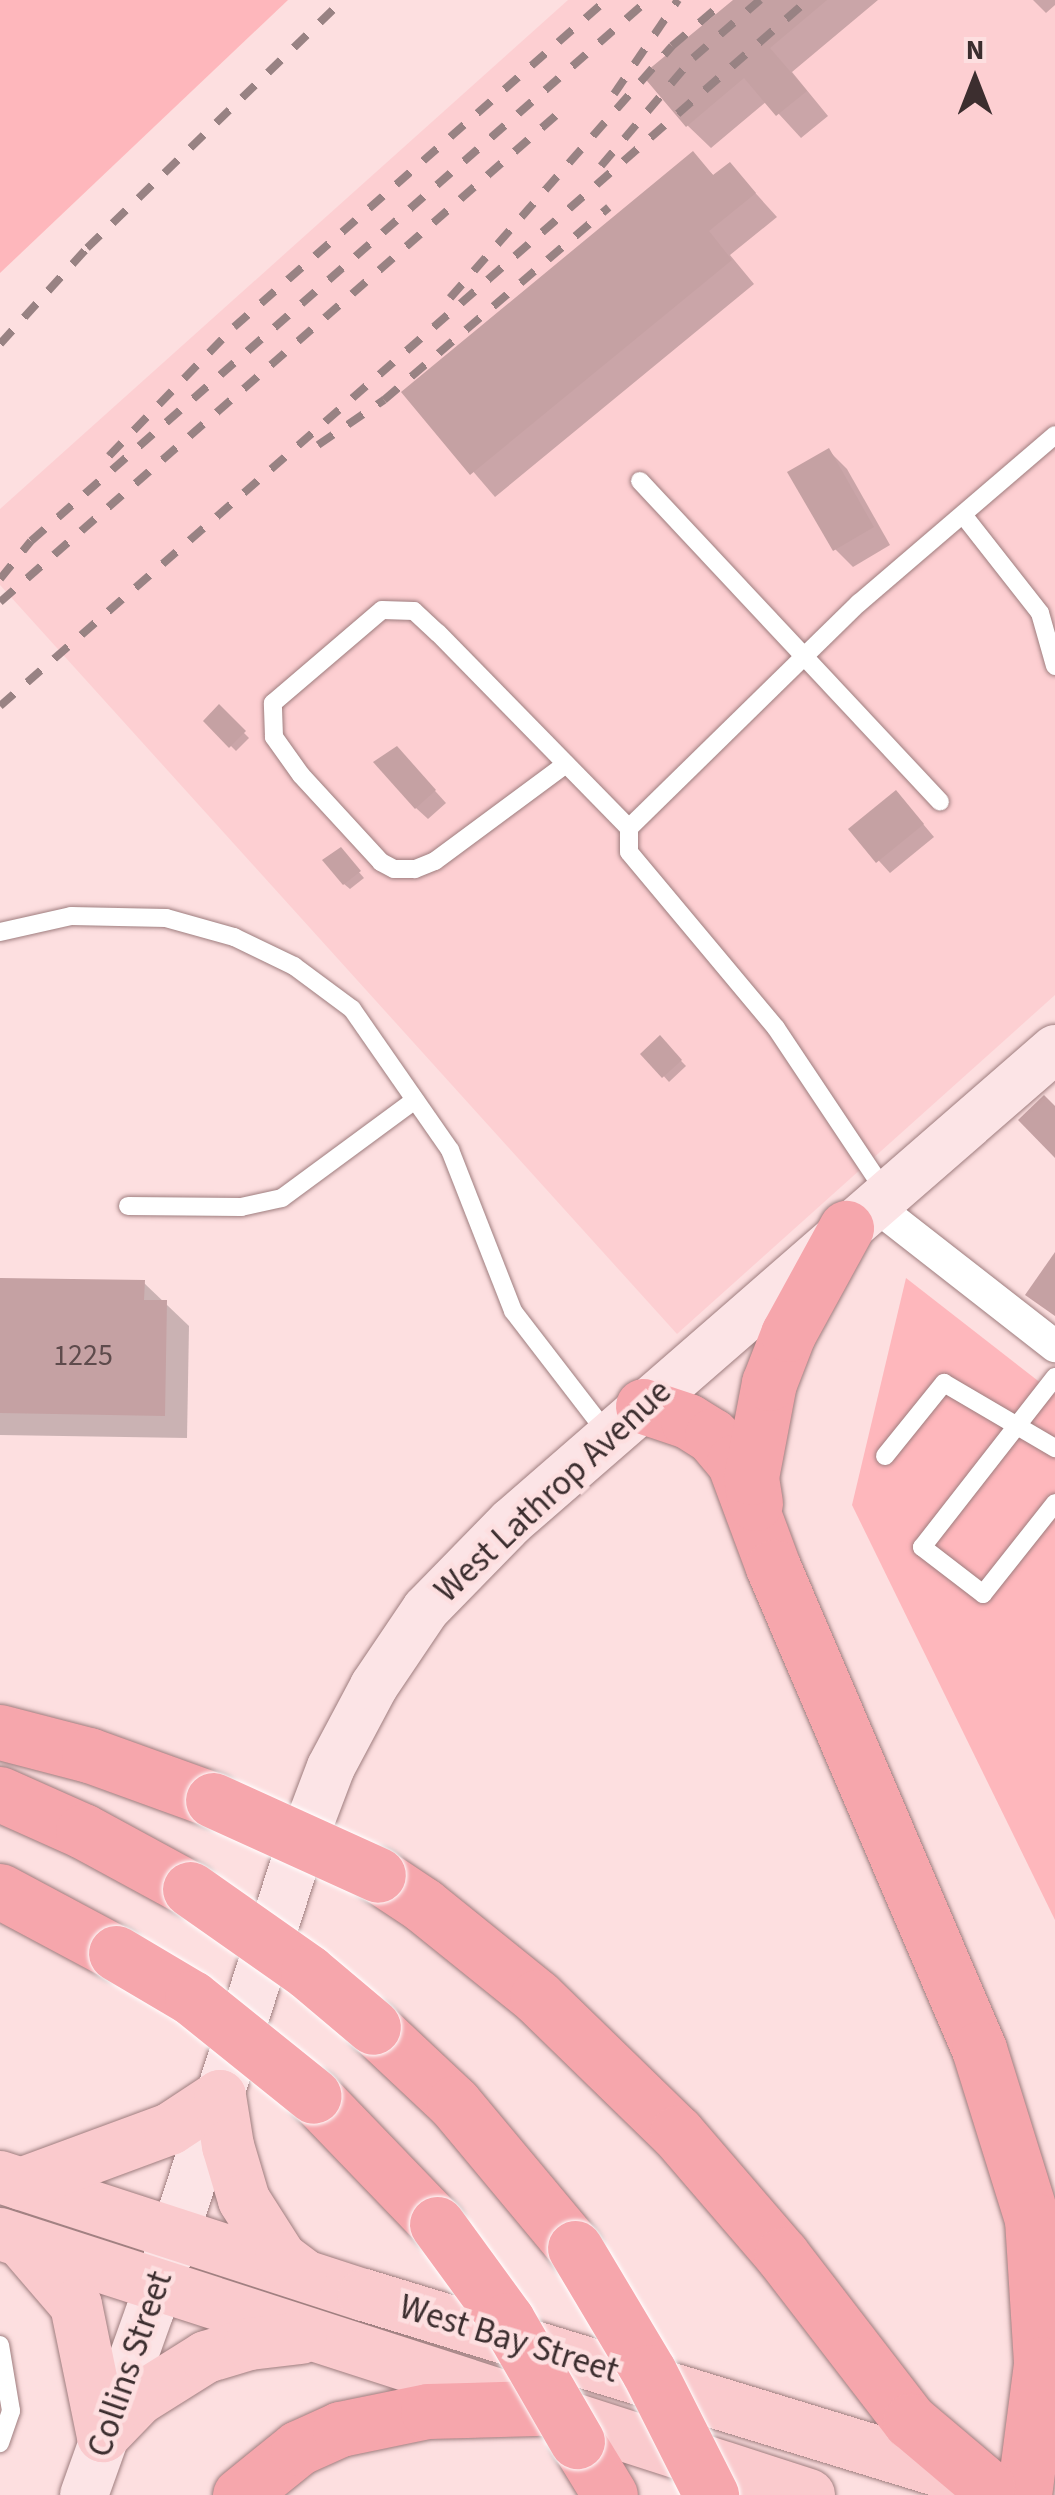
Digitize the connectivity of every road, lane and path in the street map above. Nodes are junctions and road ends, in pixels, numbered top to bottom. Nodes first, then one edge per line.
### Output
1 (1055, 435) edge
2 (640, 481) dead end
3 (964, 516) junction
4 (1048, 612) edge
5 (803, 657) junction
6 (1055, 666) edge
7 (566, 764) junction
8 (940, 802) dead end
9 (630, 828) junction
10 (0, 932) edge
11 (1055, 1049) edge
12 (416, 1100) junction
13 (128, 1206) dead end
14 (869, 1208) junction
15 (1055, 1346) edge
16 (1055, 1377) edge
17 (627, 1421) junction
18 (1015, 1423) junction
19 (1055, 1448) edge
20 (884, 1456) dead end
21 (1055, 1503) edge
22 (758, 1516) junction
23 (0, 1732) edge
24 (0, 1794) edge
25 (0, 1891) edge
26 (220, 2096) junction
27 (10, 2181) edge
28 (176, 2232) junction
29 (10, 2237) edge
30 (302, 2274) junction
31 (158, 2286) junction
32 (320, 2338) junction
33 (0, 2345) edge
34 (556, 2424) junction
35 (2, 2432) edge
36 (103, 2436) junction
37 (1010, 2492) edge
38 (84, 2495) edge
39 (240, 2495) edge
40 (588, 2495) edge
41 (610, 2495) edge
42 (710, 2495) edge
43 (809, 2495) edge

1 - 3 lane
2 - 5 lane
3 - 4 lane
3 - 5 lane
4 - 6 lane
5 - 8 lane
5 - 9 lane
7 - 7 lane
7 - 9 lane
9 - 14 lane
10 - 12 lane
11 - 14 street, West Lathrop Avenue
12 - 13 lane
12 - 17 lane
14 - 15 street
14 - 17 street, West Lathrop Avenue
14 - 22 highway
16 - 18 lane
17 - 22 highway
17 - 26 street, West Lathrop Avenue
18 - 19 lane
18 - 20 lane
18 - 21 lane
22 - 37 highway
23 - 37 highway, bridge
24 - 42 highway, bridge
25 - 34 highway, bridge
26 - 27 main road
26 - 28 street, West Lathrop Avenue
26 - 30 main road
27 - 28 main road, West Bay Street
28 - 30 main road, West Bay Street
28 - 31 street, Collins Street
29 - 31 main road, West Bay Street
29 - 36 main road
30 - 37 main road, West Bay Street
31 - 32 main road, West Bay Street
31 - 36 street, Collins Street
32 - 34 main road, West Bay Street
32 - 36 main road
33 - 35 lane
34 - 39 highway
34 - 40 highway
34 - 41 highway
34 - 43 main road, West Bay Street
36 - 38 street, Collins Street

